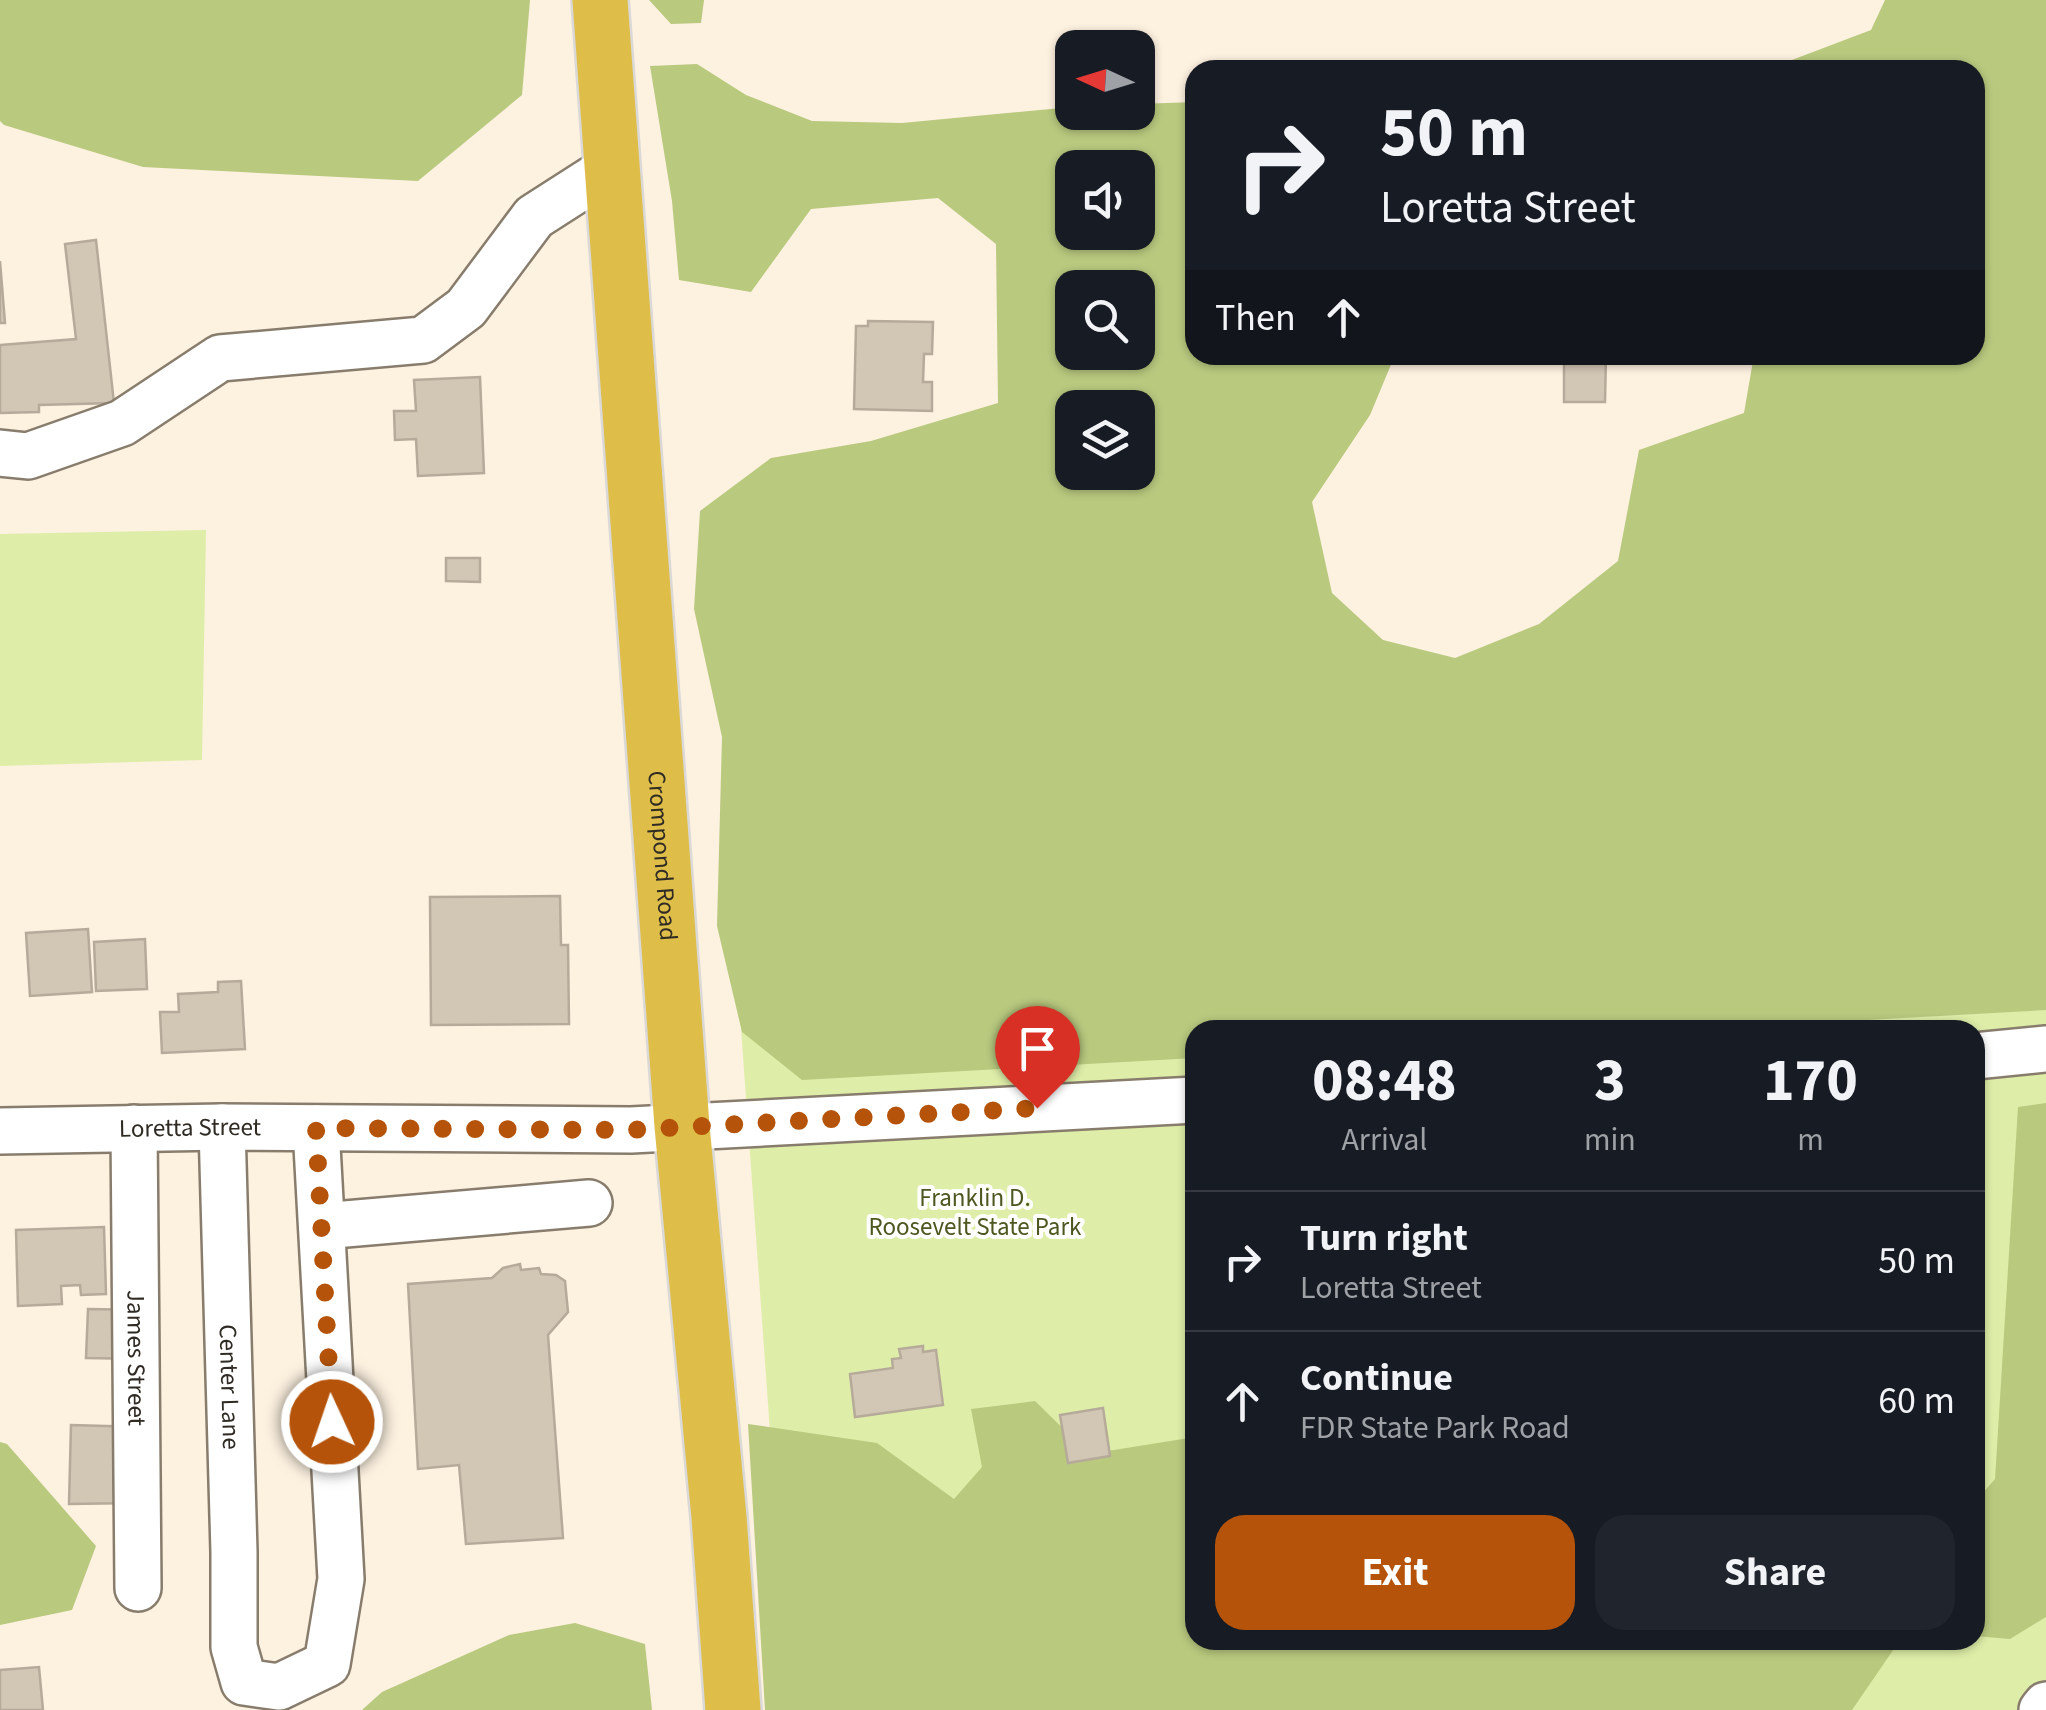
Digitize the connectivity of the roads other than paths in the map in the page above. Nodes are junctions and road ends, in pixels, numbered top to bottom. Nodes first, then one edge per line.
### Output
1 (600, 0) edge
2 (612, 167) junction
3 (0, 453) edge
4 (2046, 1049) edge
5 (1985, 1055) edge
6 (1185, 1101) edge
7 (682, 1126) junction
8 (222, 1127) junction
9 (134, 1128) junction
10 (316, 1128) junction
11 (0, 1131) edge
12 (589, 1203) dead end
13 (322, 1226) junction
14 (138, 1588) dead end
15 (733, 1710) edge

1 - 2 highway, Crompond Road
2 - 3 street
2 - 7 highway, Crompond Road
4 - 5 street
6 - 7 street, Loretta Street
7 - 10 street, Loretta Street
7 - 15 highway, Crompond Road
8 - 9 street, Loretta Street
8 - 10 street, Loretta Street
8 - 13 street, Center Lane
9 - 11 street, Loretta Street
9 - 14 street, James Street
10 - 13 street
12 - 13 street

